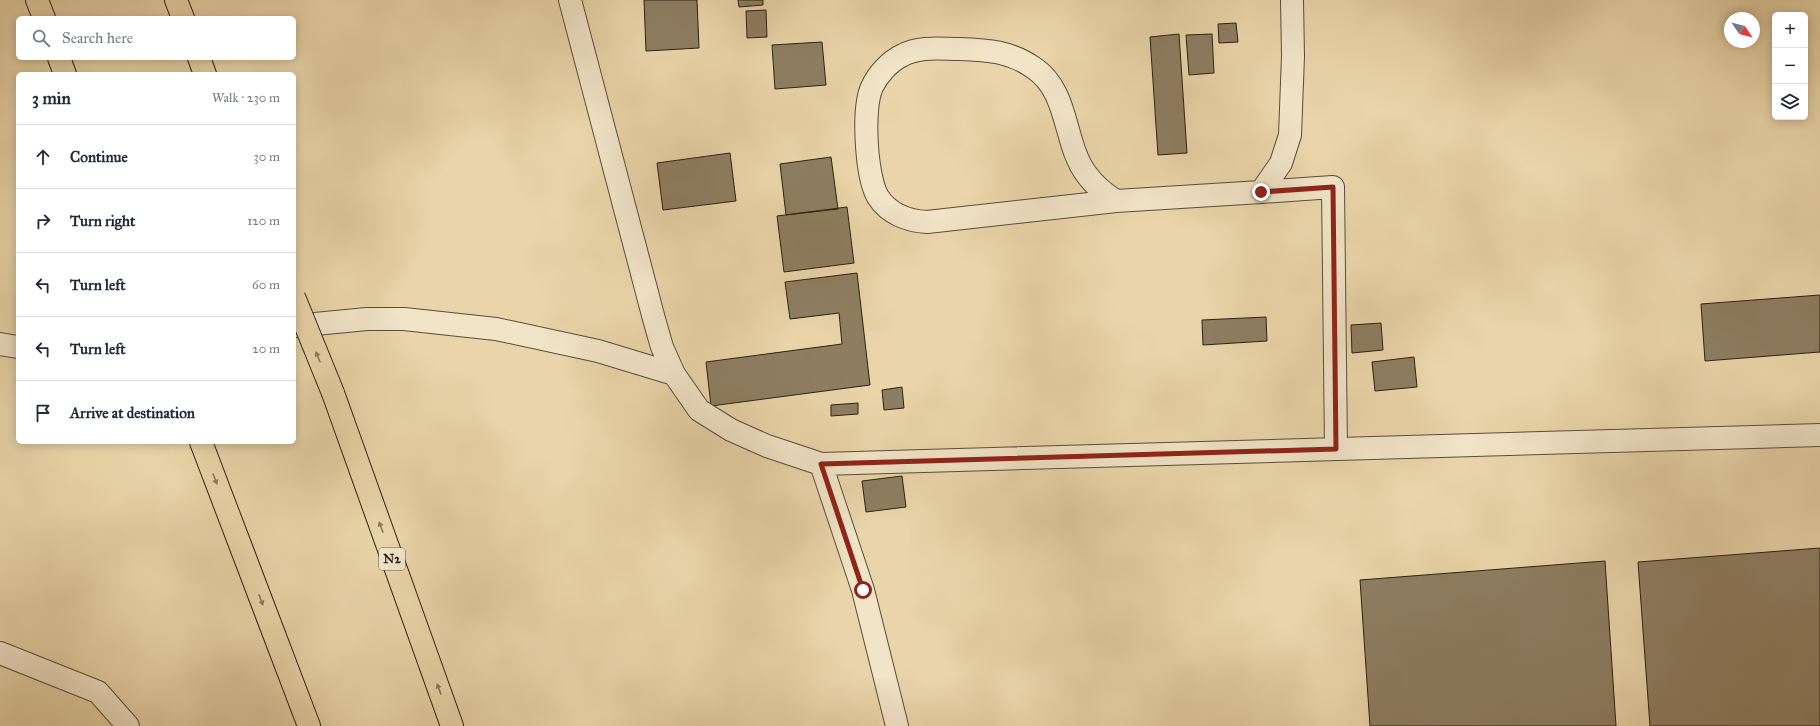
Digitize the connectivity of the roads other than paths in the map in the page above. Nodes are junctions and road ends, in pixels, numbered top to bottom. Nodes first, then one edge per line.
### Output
1 (37, 0) edge
2 (176, 0) edge
3 (570, 0) edge
4 (1292, 0) edge
5 (43, 16) edge
6 (182, 16) edge
7 (60, 60) edge
8 (200, 60) edge
9 (64, 72) edge
10 (204, 72) edge
11 (1261, 192) junction
12 (1116, 201) junction
13 (296, 301) edge
14 (296, 326) edge
15 (0, 344) edge
16 (16, 347) edge
17 (674, 374) junction
18 (1820, 435) edge
19 (202, 444) edge
20 (1336, 449) junction
21 (821, 464) junction
22 (0, 653) edge
23 (128, 726) edge
24 (309, 726) edge
25 (452, 726) edge
26 (897, 726) edge

1 - 5 highway
2 - 6 highway
3 - 17 street
4 - 11 street
7 - 9 highway
8 - 10 highway
11 - 12 street
11 - 20 street
12 - 12 street
25 -> 13 highway, N2, bridge
14 - 17 street
15 - 16 street
17 - 21 street
18 - 20 street
19 -> 24 highway
20 - 21 street
21 - 26 street
22 - 23 street

